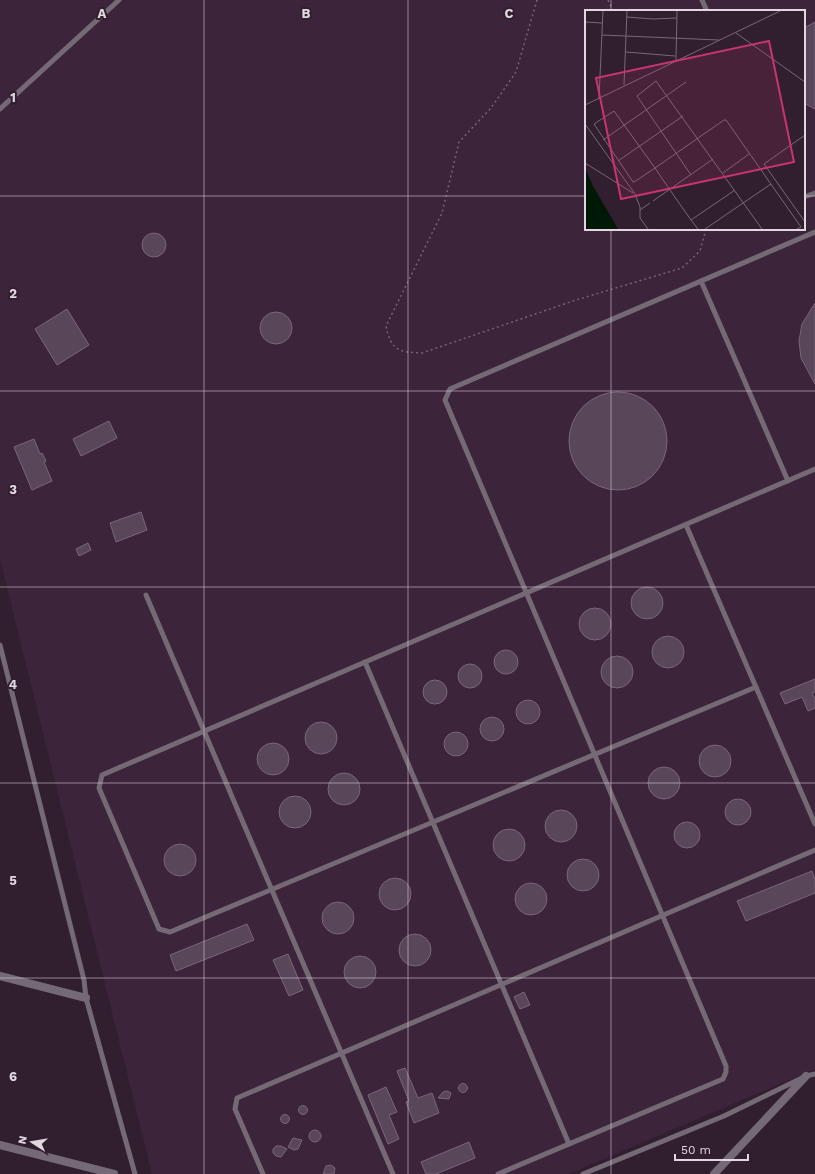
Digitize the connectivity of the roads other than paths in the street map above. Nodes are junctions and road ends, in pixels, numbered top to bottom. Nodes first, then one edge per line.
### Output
1 (119, 0) edge
2 (702, 0) edge
3 (707, 10) edge
4 (0, 108) edge
5 (815, 193) edge
6 (805, 197) edge
7 (815, 232) edge
8 (701, 281) junction
9 (815, 469) edge
10 (788, 481) junction
11 (686, 525) junction
12 (526, 593) junction
13 (146, 595) dead end
14 (0, 645) edge
15 (365, 662) junction
16 (756, 687) junction
17 (204, 731) junction
18 (594, 754) junction
19 (432, 822) junction
20 (815, 824) edge
21 (815, 850) edge
22 (271, 889) junction
23 (662, 915) junction
24 (0, 976) edge
25 (501, 984) junction
26 (86, 998) junction
27 (341, 1053) junction
28 (815, 1074) edge
29 (806, 1076) junction
30 (569, 1144) junction
31 (0, 1145) edge
32 (114, 1174) edge
33 (134, 1174) edge
34 (263, 1174) edge
35 (393, 1174) edge
36 (498, 1174) edge
37 (583, 1174) edge
38 (714, 1174) edge

1 - 4 lane
2 - 3 lane
5 - 6 lane
7 - 8 lane
8 - 10 lane
8 - 12 lane
9 - 10 lane
10 - 11 lane
11 - 12 lane
11 - 16 lane
12 - 15 lane
12 - 18 lane
13 - 17 lane
14 - 26 lane
15 - 17 lane
15 - 19 lane
16 - 18 lane
16 - 20 lane
17 - 22 lane
17 - 22 lane
18 - 19 lane
18 - 23 lane
19 - 22 lane
19 - 25 lane
21 - 23 lane
22 - 27 lane
23 - 25 lane
23 - 30 lane
24 - 26 street
25 - 27 lane
25 - 30 lane
26 - 33 lane
27 - 34 lane
27 - 35 lane
28 - 29 lane
29 - 37 lane
29 - 38 street
30 - 36 lane
31 - 32 street

